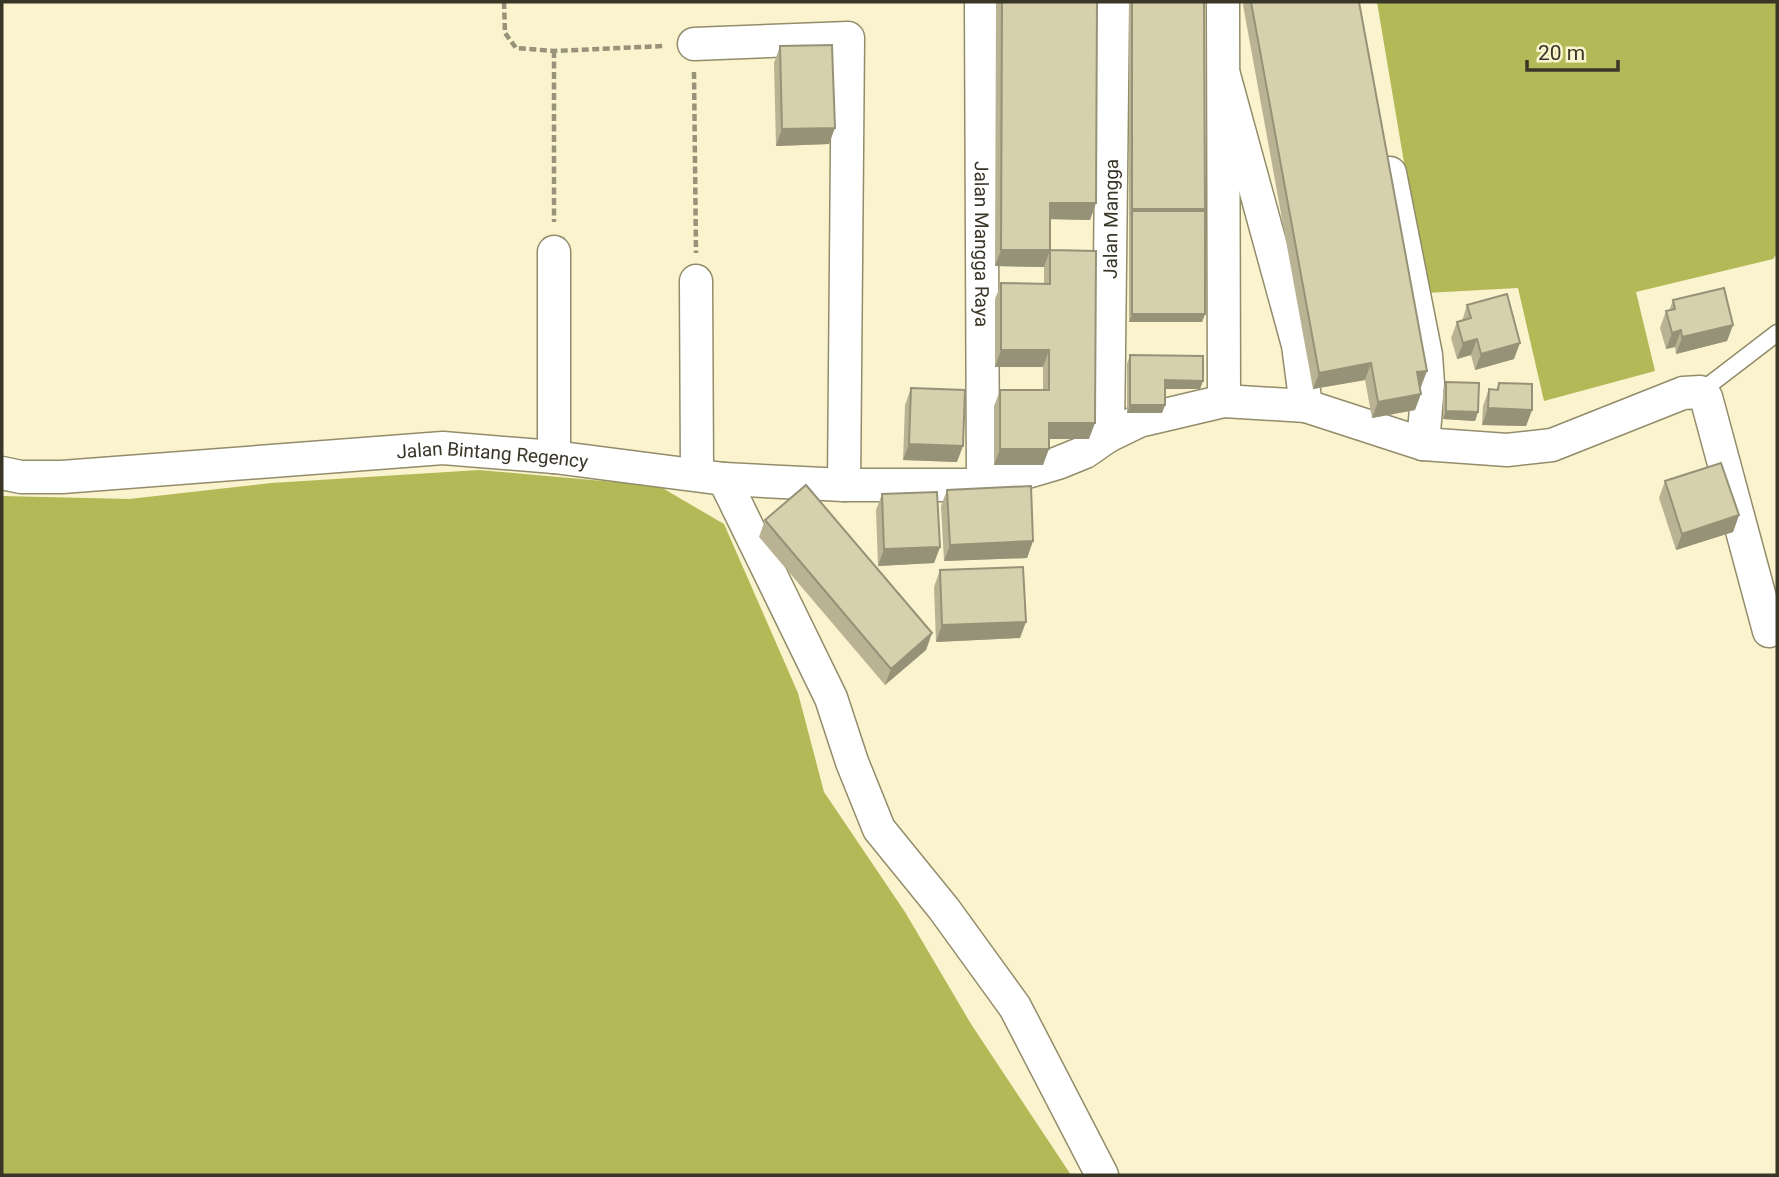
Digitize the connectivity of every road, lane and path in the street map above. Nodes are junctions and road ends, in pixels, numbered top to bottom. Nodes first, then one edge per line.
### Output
1 (504, 2) edge
2 (981, 2) edge
3 (1113, 2) edge
4 (1223, 2) edge
5 (694, 44) junction
6 (554, 51) junction
7 (1224, 75) junction
8 (1383, 138) edge
9 (554, 253) joint
10 (696, 281) joint
11 (1777, 333) edge
12 (1700, 392) junction
13 (1224, 401) junction
14 (1306, 406) junction
15 (1108, 436) junction
16 (1423, 444) junction
17 (554, 457) junction
18 (2, 473) edge
19 (711, 476) junction
20 (844, 485) junction
21 (982, 485) junction
22 (1769, 631) dead end
23 (1102, 1175) edge

1 - 6 path
2 - 21 street, Jalan Mangga Raya
3 - 15 street, Jalan Mangga
4 - 7 street
5 - 6 path
5 - 10 path
5 - 20 street
6 - 9 path
7 - 13 street
7 - 14 street
8 - 16 street
9 - 17 street
10 - 19 street
11 - 12 lane
12 - 16 street
12 - 22 street
13 - 14 street
13 - 15 street
14 - 16 street
15 - 21 street
17 - 18 street, Jalan Bintang Regency
17 - 19 street, Jalan Bintang Regency
19 - 20 street, Jalan Bintang Regency
19 - 23 street
20 - 21 street, Jalan Bintang Regency

